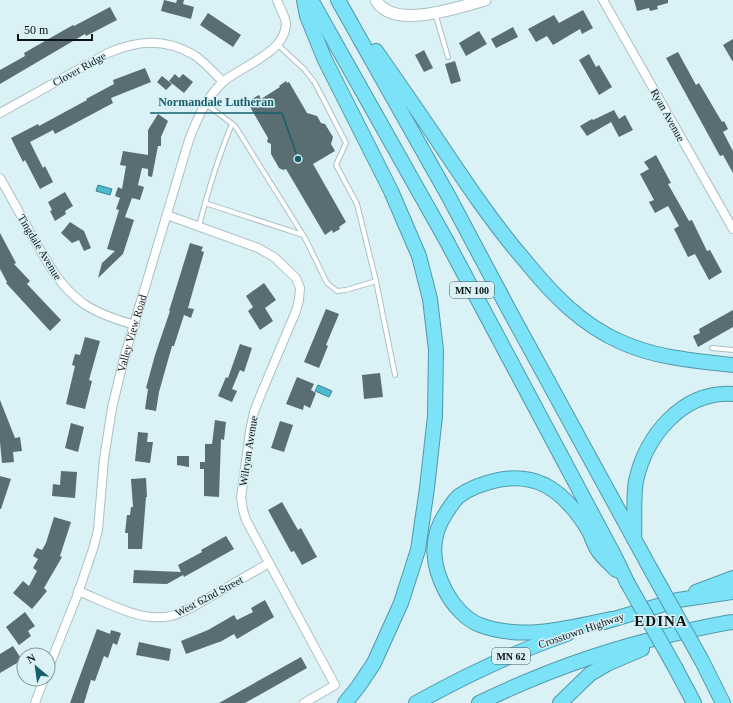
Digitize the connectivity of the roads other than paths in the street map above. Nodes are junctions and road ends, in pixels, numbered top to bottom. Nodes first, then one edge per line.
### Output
1 (277, 0) edge
2 (304, 0) edge
3 (311, 0) edge
4 (339, 0) edge
5 (376, 0) edge
6 (486, 0) edge
7 (603, 0) edge
8 (435, 13) junction
9 (277, 44) junction
10 (448, 57) dead end
11 (223, 82) junction
12 (206, 104) junction
13 (0, 112) edge
14 (232, 124) junction
15 (0, 178) edge
16 (205, 203) junction
17 (167, 215) junction
18 (199, 226) junction
19 (733, 229) edge
20 (303, 235) junction
21 (376, 280) junction
22 (134, 325) junction
23 (712, 348) dead end
24 (733, 350) edge
25 (733, 366) edge
26 (395, 375) dead end
27 (733, 394) edge
28 (634, 540) junction
29 (269, 563) junction
30 (733, 578) edge
31 (627, 582) junction
32 (78, 591) junction
33 (733, 592) edge
34 (678, 600) junction
35 (611, 619) junction
36 (732, 623) edge
37 (674, 634) junction
38 (56, 648) edge
39 (41, 687) edge
40 (686, 687) junction
41 (35, 703) edge
42 (304, 703) edge
43 (345, 703) edge
44 (416, 703) edge
45 (479, 703) edge
46 (560, 703) edge
47 (687, 703) edge
48 (694, 703) edge
49 (723, 703) edge

1 - 9 street, Valley View Road
2 - 43 highway
3 - 31 highway, MN 100
4 - 25 highway
4 - 28 highway, MN 100
5 - 8 street
6 - 8 street
7 - 19 street, Ryan Avenue
8 - 10 lane
9 - 11 street, Valley View Road
9 - 21 lane
11 - 12 street, Valley View Road
11 - 13 street, Clover Ridge
12 - 14 lane
12 - 17 street, Valley View Road
14 - 16 lane
14 - 20 lane
15 - 22 street, Tingdale Avenue
16 - 18 lane
16 - 20 lane
17 - 18 street, Wilryan Avenue
17 - 22 street, Valley View Road
18 - 29 street, Wilryan Avenue
20 - 21 lane
21 - 26 lane
22 - 32 street, Valley View Road
23 - 24 lane
27 - 28 highway
28 - 49 highway, MN 100, bridge
29 - 32 street, West 62nd Street
29 - 42 street, Wilryan Avenue
30 - 34 highway
31 - 35 highway
31 - 40 highway, MN 100, bridge
32 - 38 street, Valley View Road
33 - 34 highway, Crosstown Highway / MN 62
34 - 35 highway, Crosstown Highway / MN 62
35 - 44 highway, Crosstown Highway / MN 62
36 - 37 highway, MN 62
37 - 45 highway, MN 62
37 - 46 highway
39 - 41 street
40 - 47 highway
40 - 48 highway, MN 100

